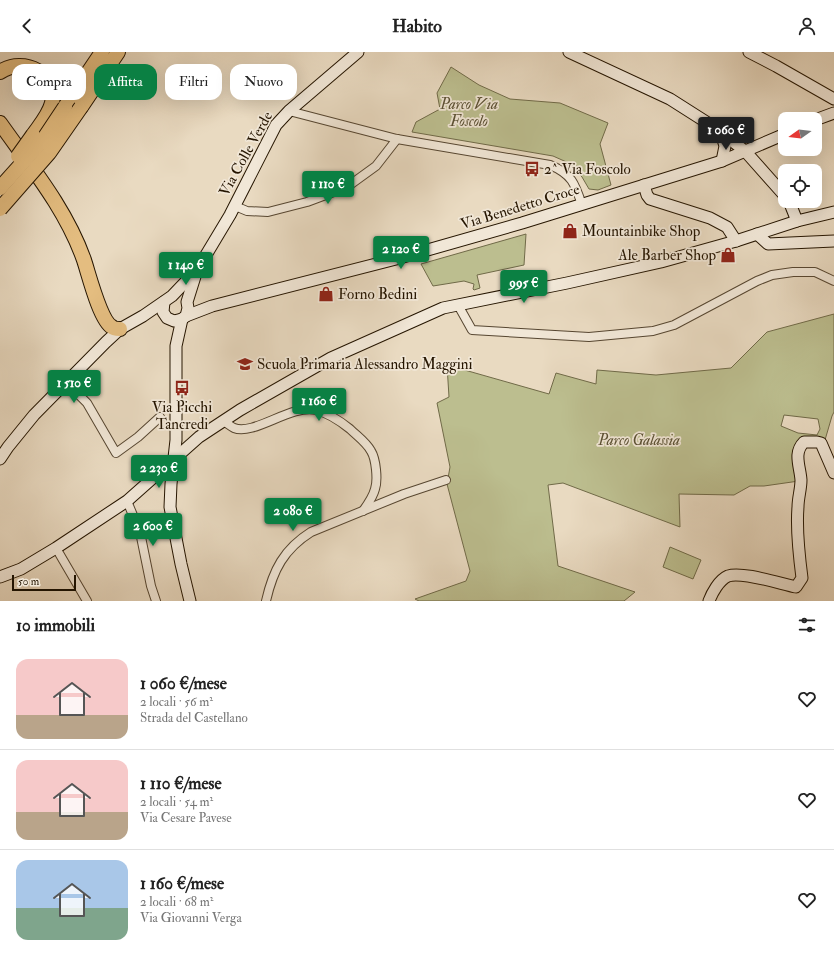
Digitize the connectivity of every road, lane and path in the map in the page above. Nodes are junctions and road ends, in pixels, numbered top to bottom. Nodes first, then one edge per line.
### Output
1 (102, 52) edge
2 (118, 52) edge
3 (358, 52) edge
4 (569, 52) edge
5 (584, 52) edge
6 (749, 52) edge
7 (593, 64) junction
8 (0, 72) edge
9 (834, 100) edge
10 (289, 111) junction
11 (834, 113) edge
12 (822, 117) edge
13 (0, 123) edge
14 (721, 133) junction
15 (778, 137) edge
16 (397, 139) junction
17 (745, 151) junction
18 (722, 161) junction
19 (0, 179) edge
20 (644, 185) junction
21 (0, 188) edge
22 (778, 188) edge
23 (582, 205) junction
24 (235, 206) junction
25 (0, 208) edge
26 (792, 208) edge
27 (834, 212) edge
28 (797, 221) junction
29 (758, 234) junction
30 (736, 241) junction
31 (834, 241) edge
32 (197, 270) junction
33 (834, 281) edge
34 (168, 298) junction
35 (187, 303) junction
36 (458, 305) junction
37 (212, 306) junction
38 (184, 318) junction
39 (120, 329) junction
40 (67, 383) junction
41 (160, 416) dead end
42 (223, 421) junction
43 (0, 459) edge
44 (174, 459) junction
45 (834, 473) edge
46 (446, 480) dead end
47 (127, 501) junction
48 (363, 511) junction
49 (56, 548) junction
50 (0, 577) edge
51 (265, 600) edge
52 (87, 601) edge
53 (156, 601) edge
54 (190, 601) edge
55 (709, 601) edge

1 - 21 highway, bridge
2 - 25 highway, bridge
3 - 10 street, Via Colle Verde
4 - 7 street
5 - 7 street
6 - 9 street
7 - 14 street
8 - 19 highway, bridge
10 - 16 street
10 - 24 street, Via Colle Verde
11 - 12 street
13 - 39 highway
14 - 17 street
14 - 18 street
15 - 17 street, Via Benedetto Croce
16 - 23 street
16 - 24 street
17 - 18 street, Via Benedetto Croce
17 - 22 street
18 - 20 street, Via Benedetto Croce
20 - 23 street, Via Benedetto Croce
20 - 30 street
23 - 37 street, Via Benedetto Croce
24 - 32 street, Via Colle Verde
26 - 28 street
27 - 28 street
28 - 29 street
29 - 30 street
29 - 31 street
30 - 36 street
32 - 34 street, Via Colle Verde
32 - 35 street, Via Colle Verde
33 - 36 street
34 - 35 street
34 - 38 street
34 - 39 street, Via Colle Verde
35 - 37 street, Via Benedetto Croce
35 - 38 street, Via Colle Verde
36 - 42 street
37 - 38 street, Via Benedetto Croce
38 - 44 street, Via Colle Verde
39 - 40 street, Via Colle Verde
40 - 41 street
40 - 43 street, Via Colle Verde
42 - 44 street
42 - 48 street
44 - 47 street
44 - 54 street, Via Colle Verde
45 - 55 street
46 - 48 street
47 - 49 street
47 - 53 street
48 - 51 street
49 - 50 street
49 - 52 street

